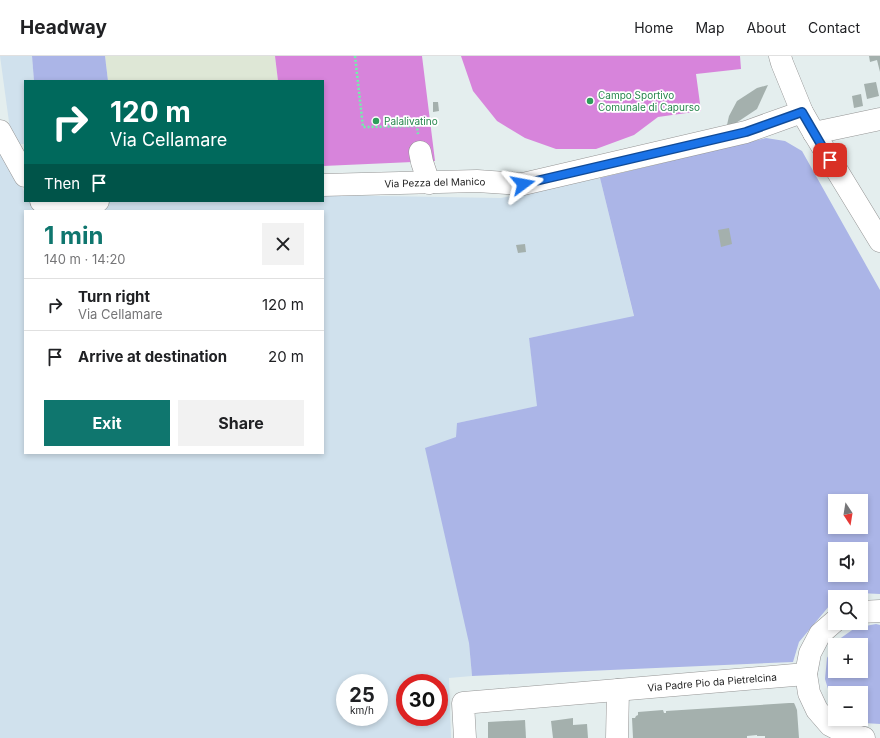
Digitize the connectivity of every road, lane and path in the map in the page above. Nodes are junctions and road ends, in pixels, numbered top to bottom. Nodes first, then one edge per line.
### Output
1 (355, 56) edge
2 (780, 56) edge
3 (802, 112) junction
4 (880, 119) edge
5 (0, 131) edge
6 (814, 133) junction
7 (420, 152) joint
8 (24, 174) edge
9 (429, 182) junction
10 (324, 185) edge
11 (45, 202) edge
12 (83, 202) edge
13 (880, 241) edge
14 (880, 611) edge
15 (868, 612) edge
16 (828, 627) edge
17 (806, 674) junction
18 (618, 690) junction
19 (880, 737) edge
20 (465, 738) edge
21 (617, 738) edge
22 (864, 738) edge
23 (869, 738) edge

1 - 7 path
2 - 3 street
3 - 6 street
3 - 9 street, Via Pezza del Manico
4 - 6 street
5 - 8 street
6 - 13 street
7 - 9 street
9 - 10 street, Via Pezza del Manico
11 - 12 street
14 - 15 street
16 - 17 street
17 - 18 street, Via Padre Pio da Pietrelcina
17 - 22 street
18 - 20 street, Via Padre Pio da Pietrelcina
18 - 21 street
19 - 23 street

